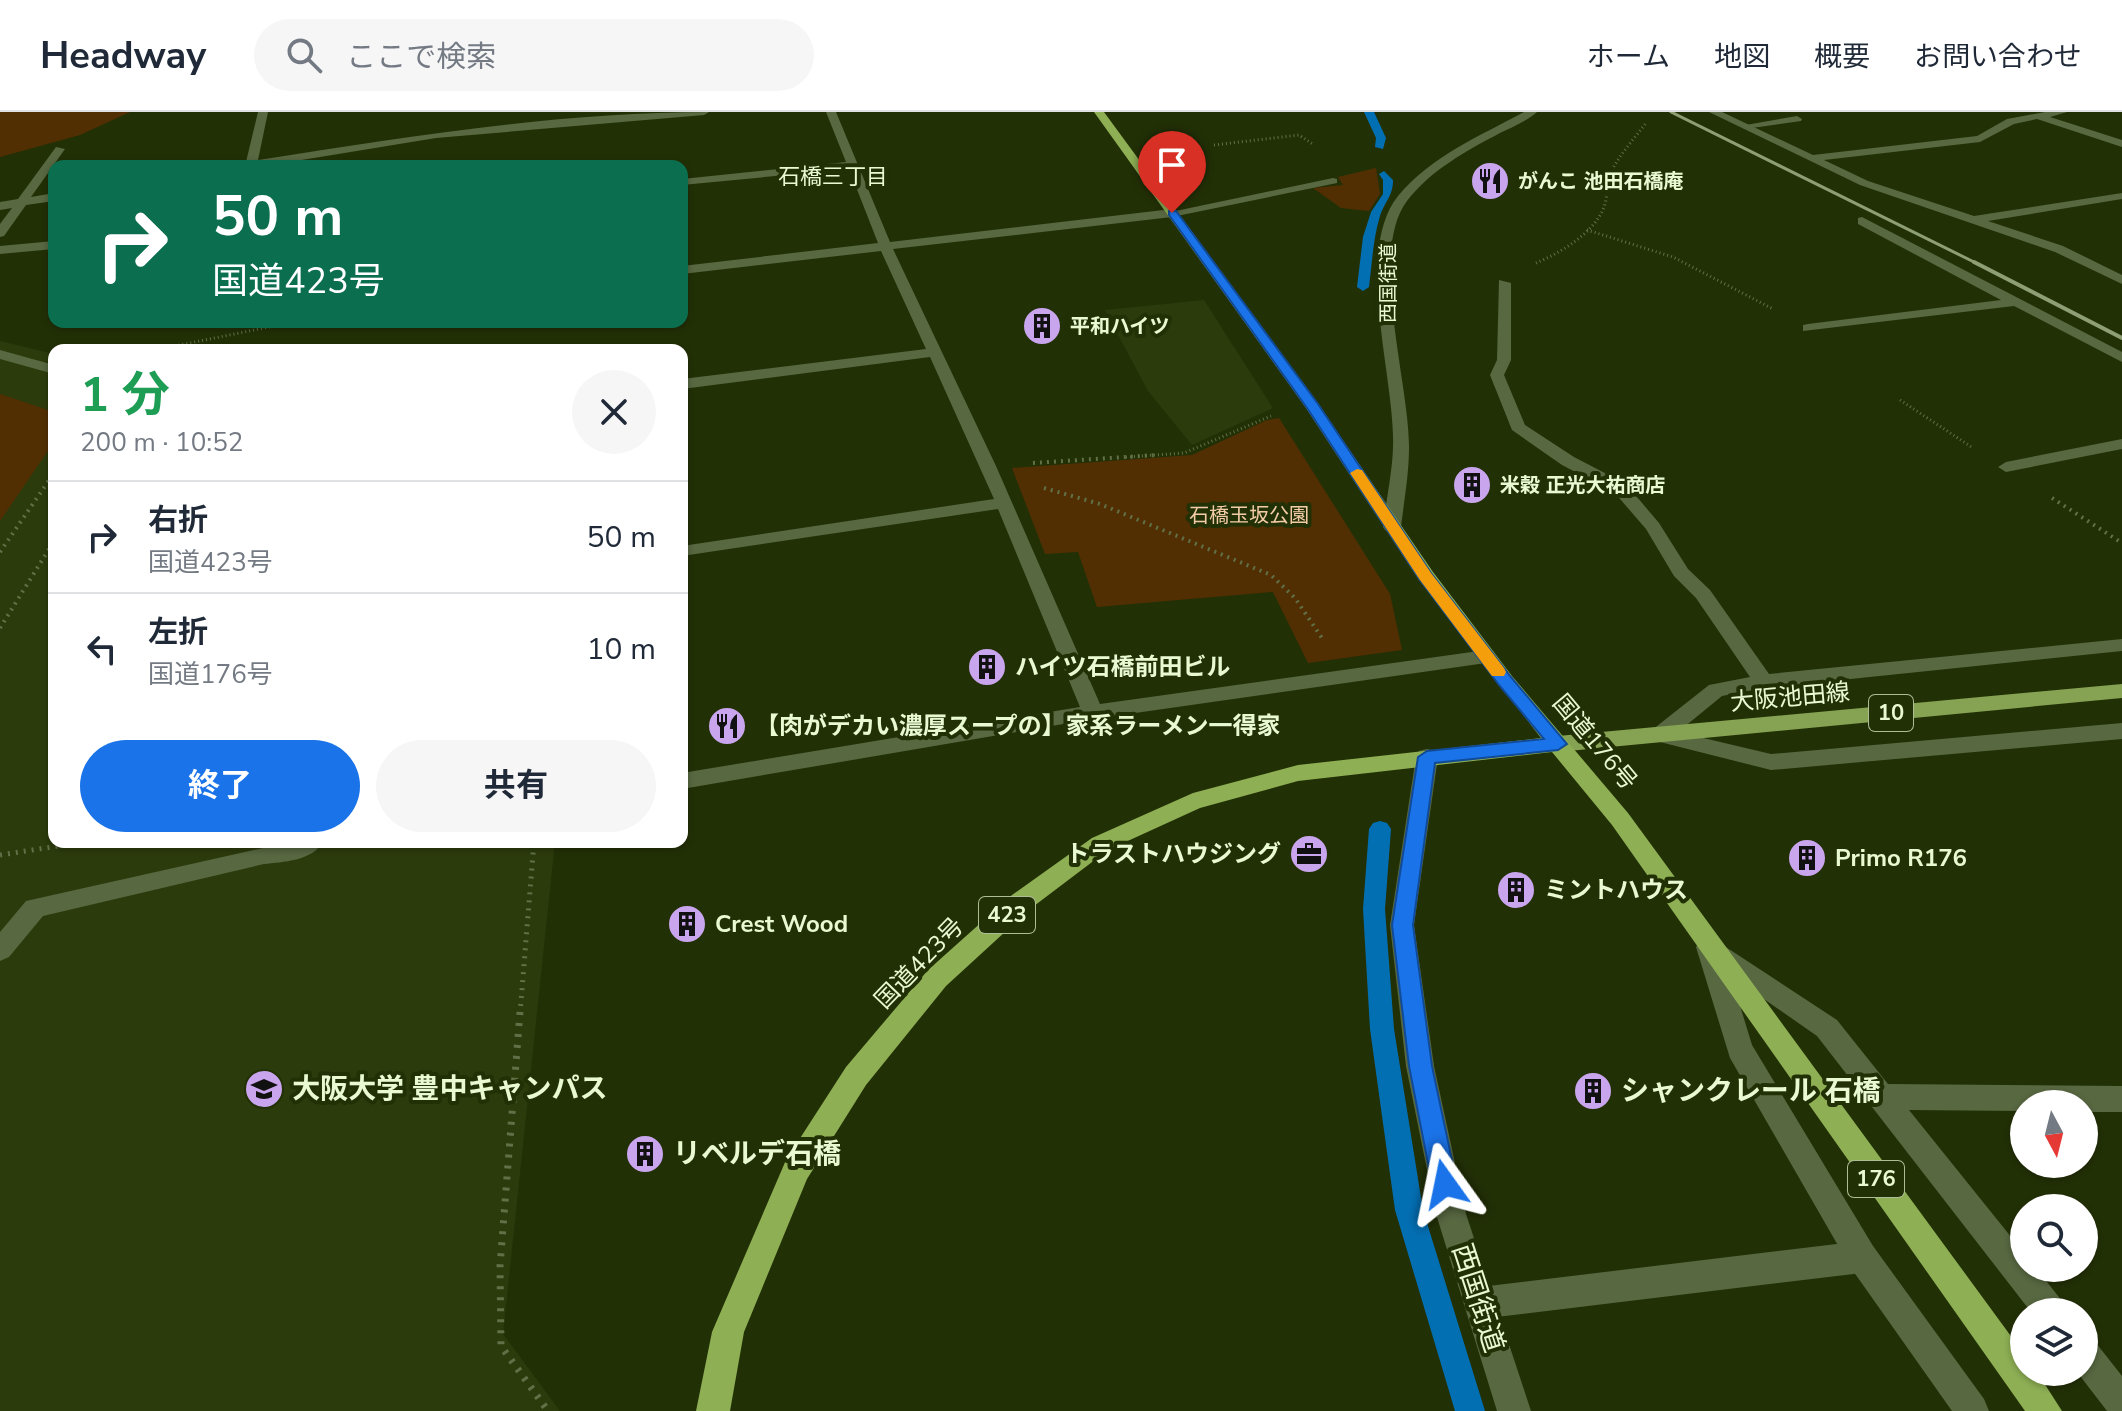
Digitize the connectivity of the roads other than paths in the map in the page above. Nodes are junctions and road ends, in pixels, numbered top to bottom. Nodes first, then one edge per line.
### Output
1 (263, 112) edge
2 (704, 112) edge
3 (831, 112) edge
4 (1099, 112) edge
5 (1532, 112) edge
6 (1714, 112) edge
7 (2022, 112) edge
8 (2062, 112) edge
9 (2041, 118) junction
10 (1797, 119) dead end
11 (1745, 126) junction
12 (2122, 144) edge
13 (60, 149) dead end
14 (1814, 158) junction
15 (52, 160) edge
16 (252, 160) edge
17 (287, 160) edge
18 (853, 165) junction
19 (48, 166) edge
20 (688, 181) edge
21 (1333, 181) dead end
22 (2122, 196) edge
23 (48, 198) edge
24 (23, 202) junction
25 (0, 206) edge
26 (1172, 213) junction
27 (1973, 220) junction
28 (1862, 221) dead end
29 (0, 233) edge
30 (48, 246) edge
31 (886, 247) junction
32 (0, 250) edge
33 (688, 269) edge
34 (2122, 280) edge
35 (1504, 283) road end
36 (2016, 302) junction
37 (1808, 328) road end
38 (933, 352) junction
39 (0, 354) edge
40 (2122, 358) edge
41 (48, 368) edge
42 (688, 383) edge
43 (2122, 444) edge
44 (2006, 467) dead end
45 (1003, 503) junction
46 (1392, 527) junction
47 (688, 550) edge
48 (2122, 645) edge
49 (1486, 657) junction
50 (1764, 681) junction
51 (2122, 691) edge
52 (1093, 712) junction
53 (2122, 731) edge
54 (1660, 735) junction
55 (1558, 744) junction
56 (1427, 757) junction
57 (688, 780) edge
58 (299, 848) edge
59 (1709, 947) junction
60 (0, 950) edge
61 (1881, 1097) junction
62 (2122, 1099) edge
63 (1862, 1257) junction
64 (2040, 1298) edge
65 (1480, 1303) junction
66 (2098, 1373) edge
67 (2122, 1403) edge
68 (713, 1411) edge
69 (1514, 1411) edge
70 (1972, 1411) edge
71 (2045, 1411) edge

1 - 16 street
2 - 17 street
3 - 18 street
4 - 26 highway, 国道176号 / 176
5 - 46 street, 西国街道
6 - 11 street
7 - 9 street
8 - 9 street
9 - 12 street
9 - 14 street
10 - 11 street
11 - 14 street
13 - 15 street
14 - 27 street
18 - 20 street
18 - 31 street
19 - 24 street
21 - 26 street
22 - 27 street
23 - 24 street
24 - 25 street
24 - 29 street
26 - 31 street
26 - 46 highway, 国道176号 / 176
27 - 34 street
28 - 36 street
30 - 32 street
31 - 33 street
31 - 38 street
35 - 50 street
36 - 37 street
36 - 40 street
38 - 42 street
38 - 45 street
39 - 41 street
43 - 44 street
45 - 47 street
45 - 52 street
46 - 49 highway, 国道176号 / 176
48 - 50 street
49 - 52 street
49 - 55 highway, 国道176号 / 176
50 - 54 street
51 - 54 main road, 大阪池田線 / 10
52 - 57 street
53 - 54 street
54 - 55 main road, 大阪池田線 / 10
55 - 56 highway, 国道423号 / 423
55 - 59 highway, 国道176号 / 176
56 - 65 street, 西国街道
56 - 68 highway, 国道423号 / 423
58 - 60 street
59 - 61 street
59 - 63 street
59 - 71 highway, 国道176号 / 176
61 - 62 street
61 - 64 street
63 - 65 street
63 - 70 street
65 - 69 street, 西国街道
66 - 67 street

